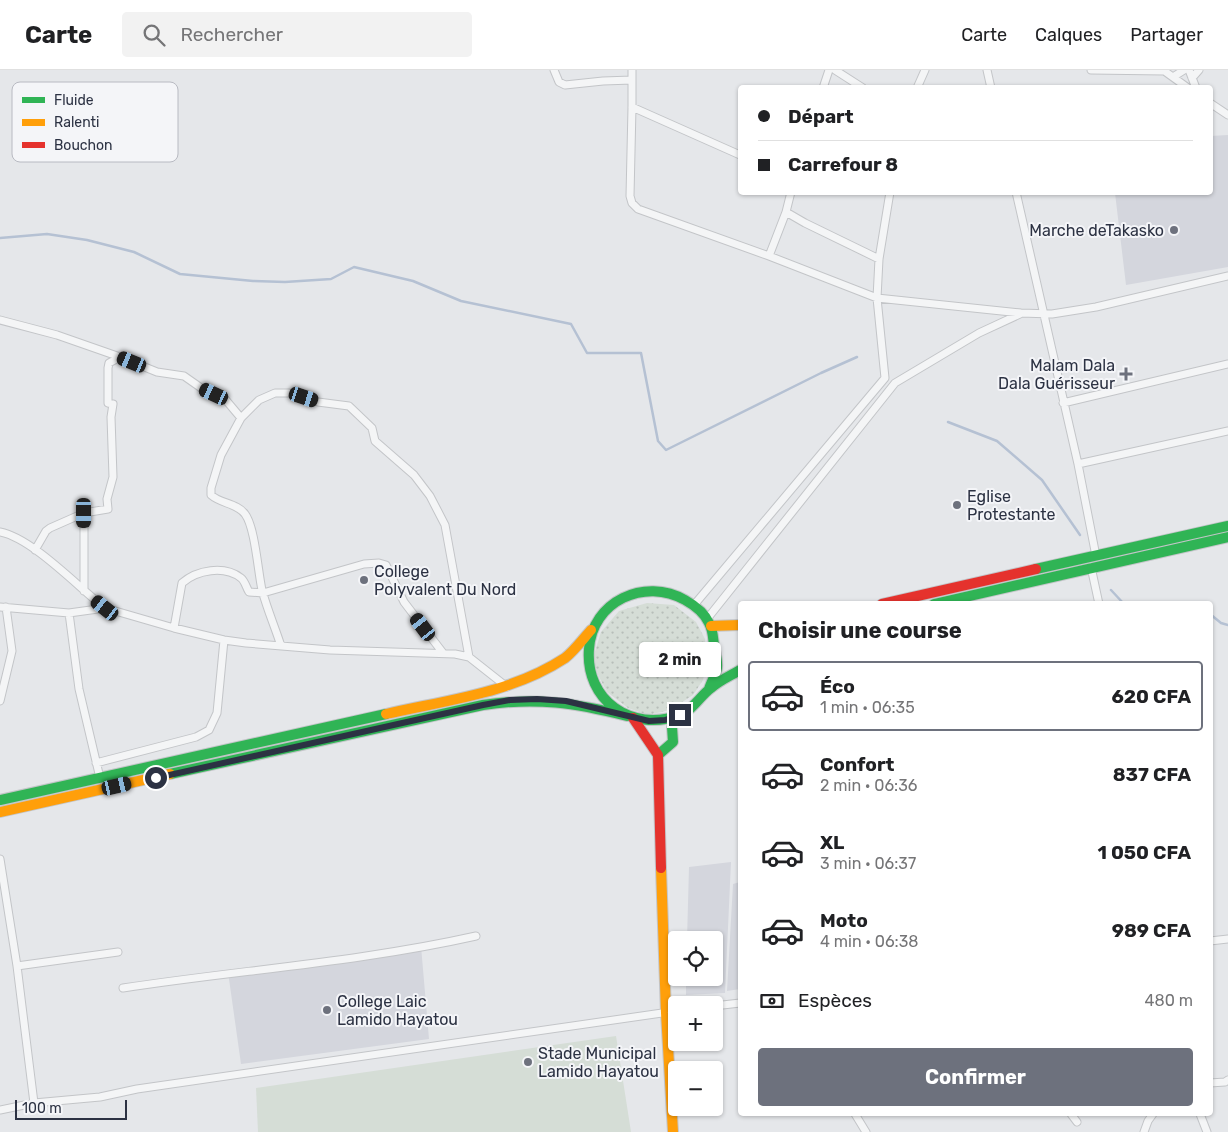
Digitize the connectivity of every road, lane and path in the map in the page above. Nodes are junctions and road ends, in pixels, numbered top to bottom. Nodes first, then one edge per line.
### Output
1 (554, 70) edge
2 (632, 70) edge
3 (829, 70) edge
4 (834, 70) edge
5 (925, 70) edge
6 (987, 70) edge
7 (1091, 70) edge
8 (1184, 70) edge
9 (1189, 70) edge
10 (1199, 70) edge
11 (1164, 71) edge
12 (1173, 77) junction
13 (1192, 78) junction
14 (632, 80) junction
15 (824, 85) edge
16 (858, 85) edge
17 (918, 85) edge
18 (990, 85) edge
19 (1184, 85) edge
20 (1195, 85) edge
21 (1213, 105) edge
22 (632, 107) junction
23 (1228, 115) edge
24 (738, 154) edge
25 (790, 195) edge
26 (889, 195) edge
27 (1017, 195) edge
28 (786, 212) junction
29 (769, 256) junction
30 (878, 260) junction
31 (1228, 276) edge
32 (878, 298) junction
33 (1021, 313) junction
34 (1043, 314) junction
35 (0, 320) edge
36 (120, 357) junction
37 (1228, 364) edge
38 (1063, 404) junction
39 (241, 418) junction
40 (1228, 431) edge
41 (1078, 464) junction
42 (84, 513) junction
43 (1228, 526) edge
44 (0, 532) edge
45 (1228, 536) edge
46 (36, 550) junction
47 (1096, 556) junction
48 (1091, 567) junction
49 (84, 591) junction
50 (263, 593) junction
51 (895, 601) edge
52 (947, 601) edge
53 (1098, 601) edge
54 (694, 605) junction
55 (3, 607) edge
56 (105, 608) junction
57 (69, 612) junction
58 (709, 622) junction
59 (738, 625) edge
60 (174, 628) junction
61 (591, 630) junction
62 (224, 640) junction
63 (281, 646) junction
64 (443, 653) junction
65 (468, 657) junction
66 (738, 671) edge
67 (507, 687) junction
68 (709, 689) junction
69 (0, 701) edge
70 (680, 715) junction
71 (630, 717) junction
72 (658, 755) junction
73 (96, 763) junction
74 (100, 778) junction
75 (0, 800) edge
76 (0, 812) edge
77 (0, 859) edge
78 (476, 936) dead end
79 (1228, 939) edge
80 (1213, 941) edge
81 (118, 952) dead end
82 (18, 966) junction
83 (123, 988) dead end
84 (670, 996) edge
85 (738, 1003) edge
86 (723, 1005) edge
87 (668, 1012) edge
88 (672, 1051) edge
89 (1228, 1080) edge
90 (1213, 1083) edge
91 (34, 1103) junction
92 (0, 1110) edge
93 (857, 1116) edge
94 (1072, 1116) edge
95 (1152, 1116) edge
96 (1201, 1116) edge
97 (1077, 1122) dead end
98 (673, 1132) edge
99 (866, 1132) edge
100 (1144, 1132) edge
101 (1207, 1132) edge

1 - 14 street
2 - 14 street
3 - 15 street
4 - 16 street
5 - 17 street
6 - 18 street
7 - 11 street
8 - 12 street
9 - 13 street
10 - 13 street
11 - 12 street
12 - 19 street
13 - 20 street
14 - 22 street
21 - 23 street
22 - 24 street
22 - 29 street
25 - 28 street
26 - 30 street
27 - 34 street
28 - 29 street
28 - 30 street
29 - 32 street
30 - 32 street
31 - 34 street
32 - 33 street
32 - 54 street
33 - 34 street
33 - 58 street
34 - 38 street
35 - 36 street
36 - 39 street
36 - 42 street
37 - 38 street
38 - 41 street
39 - 50 street
39 - 65 street
40 - 41 street
41 - 47 street
42 - 46 street
42 - 49 street
43 - 47 main road
44 - 46 street
45 - 48 main road
46 - 49 street
47 - 51 main road
48 - 52 main road
48 - 53 street
49 - 56 street
50 - 60 street
50 - 63 street
50 - 64 street
54 - 58 main road
54 - 61 main road
55 - 57 street
55 - 69 street
56 - 57 street
56 - 60 street
57 - 73 street
58 - 59 main road
58 - 68 main road
60 - 62 street
61 - 67 main road
61 - 71 main road
62 - 63 street
62 - 73 street
63 - 64 street
64 - 65 street
65 - 67 street
66 - 68 main road
67 - 74 main road
68 - 70 main road
70 - 71 main road
70 - 72 main road
71 - 72 main road
71 - 76 main road
72 - 84 main road
73 - 74 street
74 - 75 main road
77 - 82 street
78 - 83 street
79 - 80 street
81 - 82 street
82 - 91 street
85 - 86 street
87 - 91 street
88 - 98 main road
89 - 90 street
91 - 92 street
93 - 99 street
94 - 97 street
95 - 100 street
96 - 101 street

